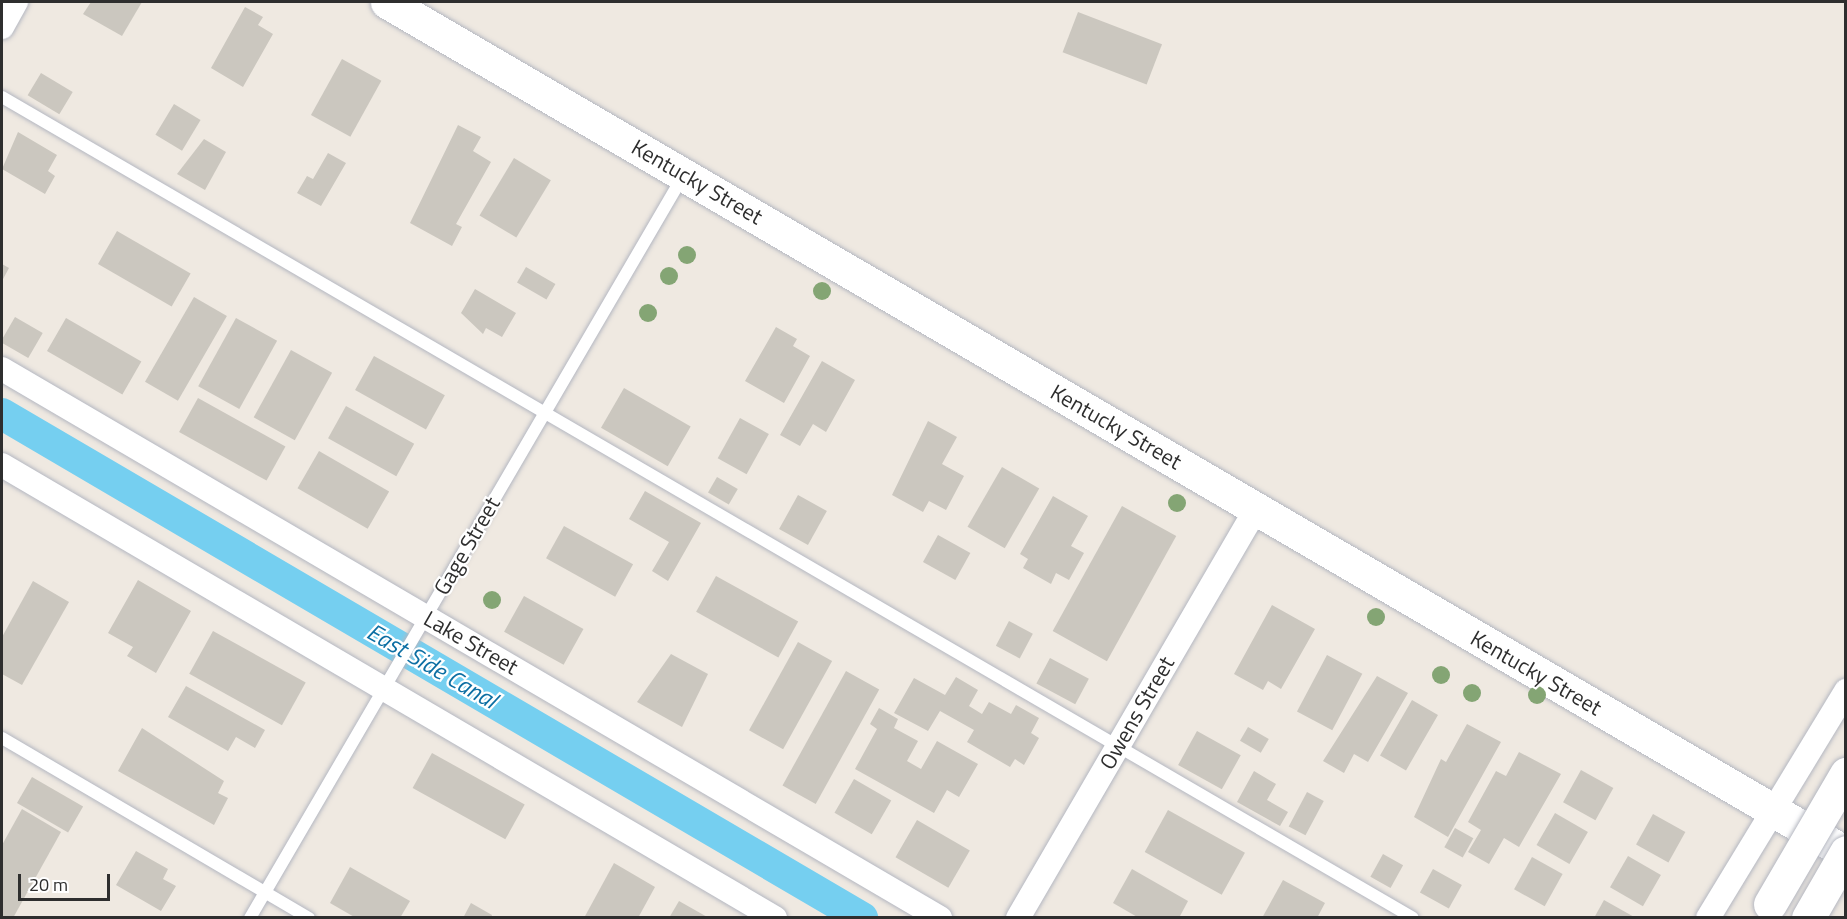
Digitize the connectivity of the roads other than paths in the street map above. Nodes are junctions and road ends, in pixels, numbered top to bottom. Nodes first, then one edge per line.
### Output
1 (16, 2) edge
2 (387, 2) edge
3 (2, 27) edge
4 (2, 98) edge
5 (684, 175) junction
6 (2, 369) edge
7 (545, 413) junction
8 (2, 465) edge
9 (1256, 509) junction
10 (426, 617) junction
11 (384, 689) junction
12 (1845, 691) edge
13 (2, 738) edge
14 (1118, 745) junction
15 (1845, 774) edge
16 (1772, 811) junction
17 (1845, 853) edge
18 (265, 892) junction
19 (1766, 911) edge
20 (250, 918) edge
21 (309, 918) edge
22 (775, 918) edge
23 (940, 918) edge
24 (1018, 918) edge
25 (1413, 918) edge
26 (1708, 918) edge
27 (1808, 918) edge

1 - 3 street
2 - 5 street, Kentucky Street
4 - 7 lane
5 - 7 lane, Gage Street
5 - 9 street, Kentucky Street
6 - 10 street, Lake Street
7 - 10 lane, Gage Street
7 - 14 lane
8 - 11 street
9 - 14 street, Owens Street
9 - 16 street, Kentucky Street
10 - 11 lane, Gage Street
10 - 23 street, Lake Street
11 - 18 lane, Gage Street
11 - 22 street
12 - 16 street
13 - 18 lane
14 - 24 street, Owens Street
14 - 25 lane
15 - 19 street, bridge
16 - 17 street, Kentucky Street
16 - 26 street
17 - 27 street, bridge
18 - 20 lane, Gage Street
18 - 21 lane

